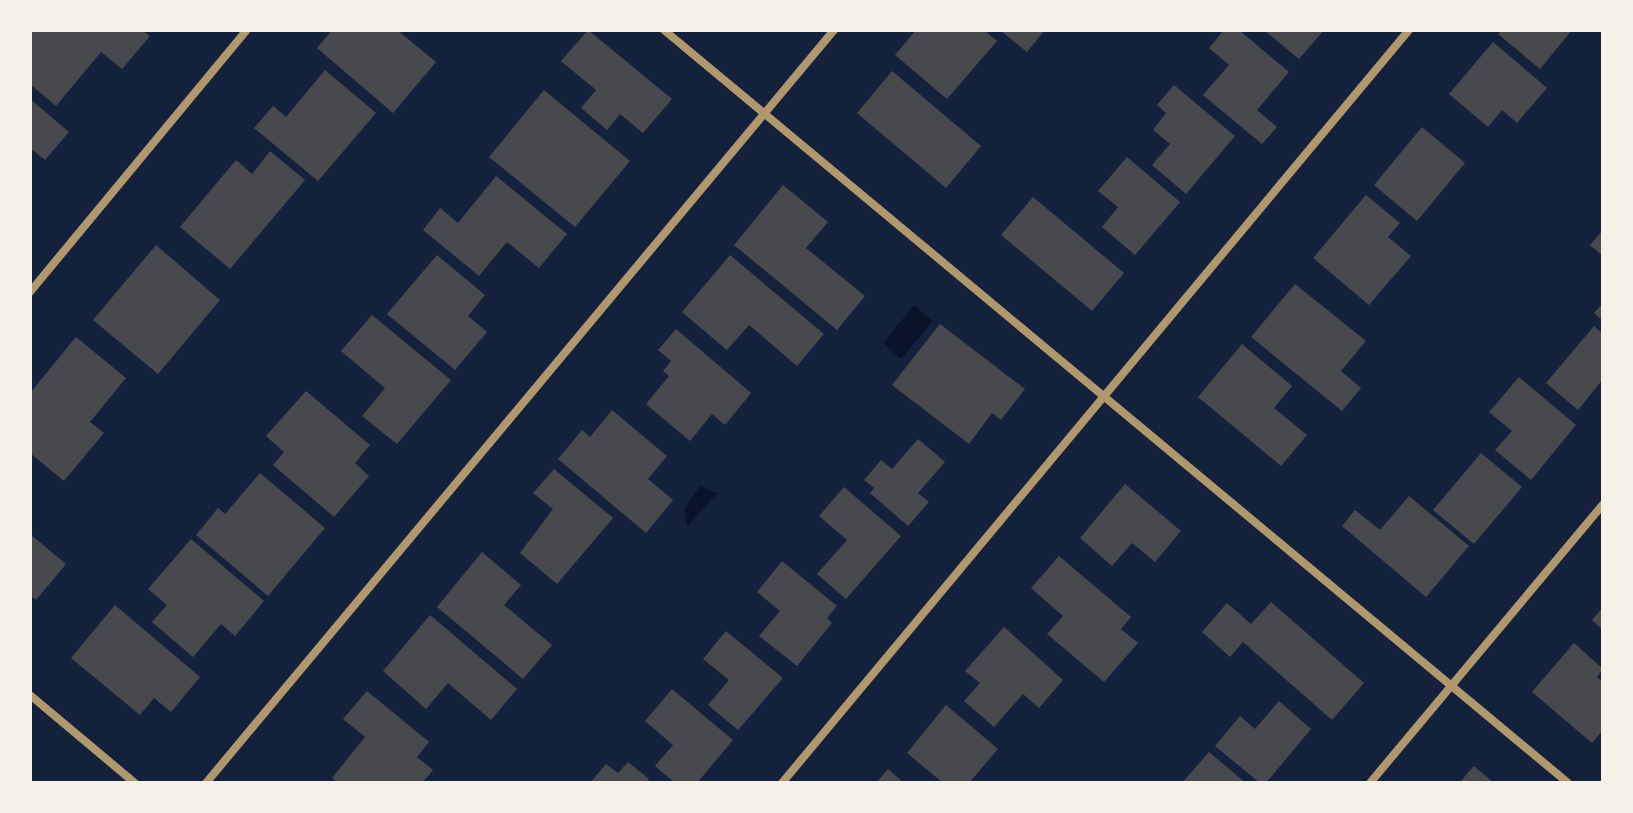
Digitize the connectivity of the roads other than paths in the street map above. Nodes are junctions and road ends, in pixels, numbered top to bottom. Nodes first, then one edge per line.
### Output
1 (247, 30) edge
2 (664, 30) edge
3 (834, 30) edge
4 (1409, 30) edge
5 (765, 114) junction
6 (30, 292) edge
7 (1102, 400) junction
8 (1603, 504) edge
9 (1452, 685) junction
10 (30, 695) edge
11 (135, 783) edge
12 (206, 783) edge
13 (782, 783) edge
14 (1370, 783) edge
15 (1568, 783) edge

1 - 6 street
2 - 5 street
3 - 5 street
4 - 7 street
5 - 7 street
5 - 12 street
7 - 9 street
7 - 13 street
8 - 9 street
9 - 14 street
9 - 15 street
10 - 11 street

